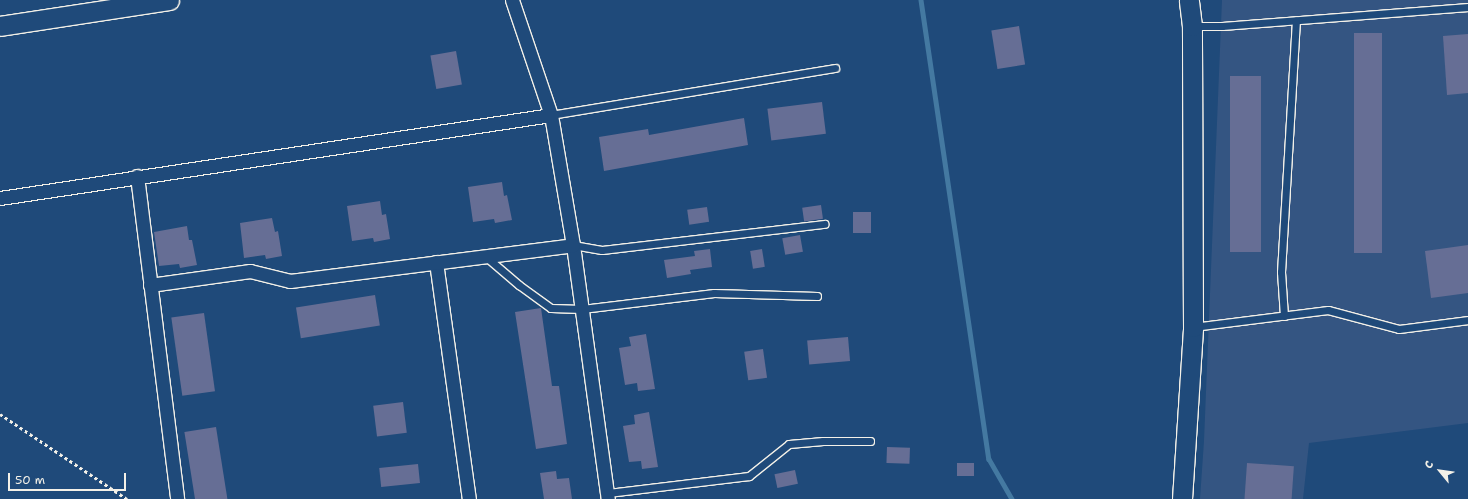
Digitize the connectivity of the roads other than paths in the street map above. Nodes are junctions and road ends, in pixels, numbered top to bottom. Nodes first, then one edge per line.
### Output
1 (169, 0) edge
2 (512, 0) edge
3 (1189, 0) edge
4 (1468, 7) edge
5 (1296, 20) junction
6 (0, 26) edge
7 (1192, 26) junction
8 (835, 68) dead end
9 (551, 115) junction
10 (137, 176) junction
11 (0, 198) edge
12 (824, 224) dead end
13 (573, 244) junction
14 (485, 256) junction
15 (436, 262) junction
16 (150, 286) junction
17 (817, 296) dead end
18 (582, 309) junction
19 (1284, 316) junction
20 (1468, 320) edge
21 (1193, 328) junction
22 (870, 441) dead end
23 (608, 496) edge
24 (177, 499) edge
25 (469, 499) edge
26 (1182, 499) edge

1 - 6 street
2 - 9 street
3 - 7 street
4 - 5 lane
5 - 7 lane
5 - 19 lane
7 - 21 street
8 - 9 lane
9 - 10 street
9 - 13 street
10 - 11 street
10 - 16 street
12 - 13 lane
13 - 14 street
13 - 18 street
14 - 15 street
14 - 18 lane
15 - 16 street
15 - 25 street
16 - 24 street
17 - 18 lane
18 - 23 street
19 - 20 lane
19 - 21 lane
21 - 26 street
22 - 23 lane

